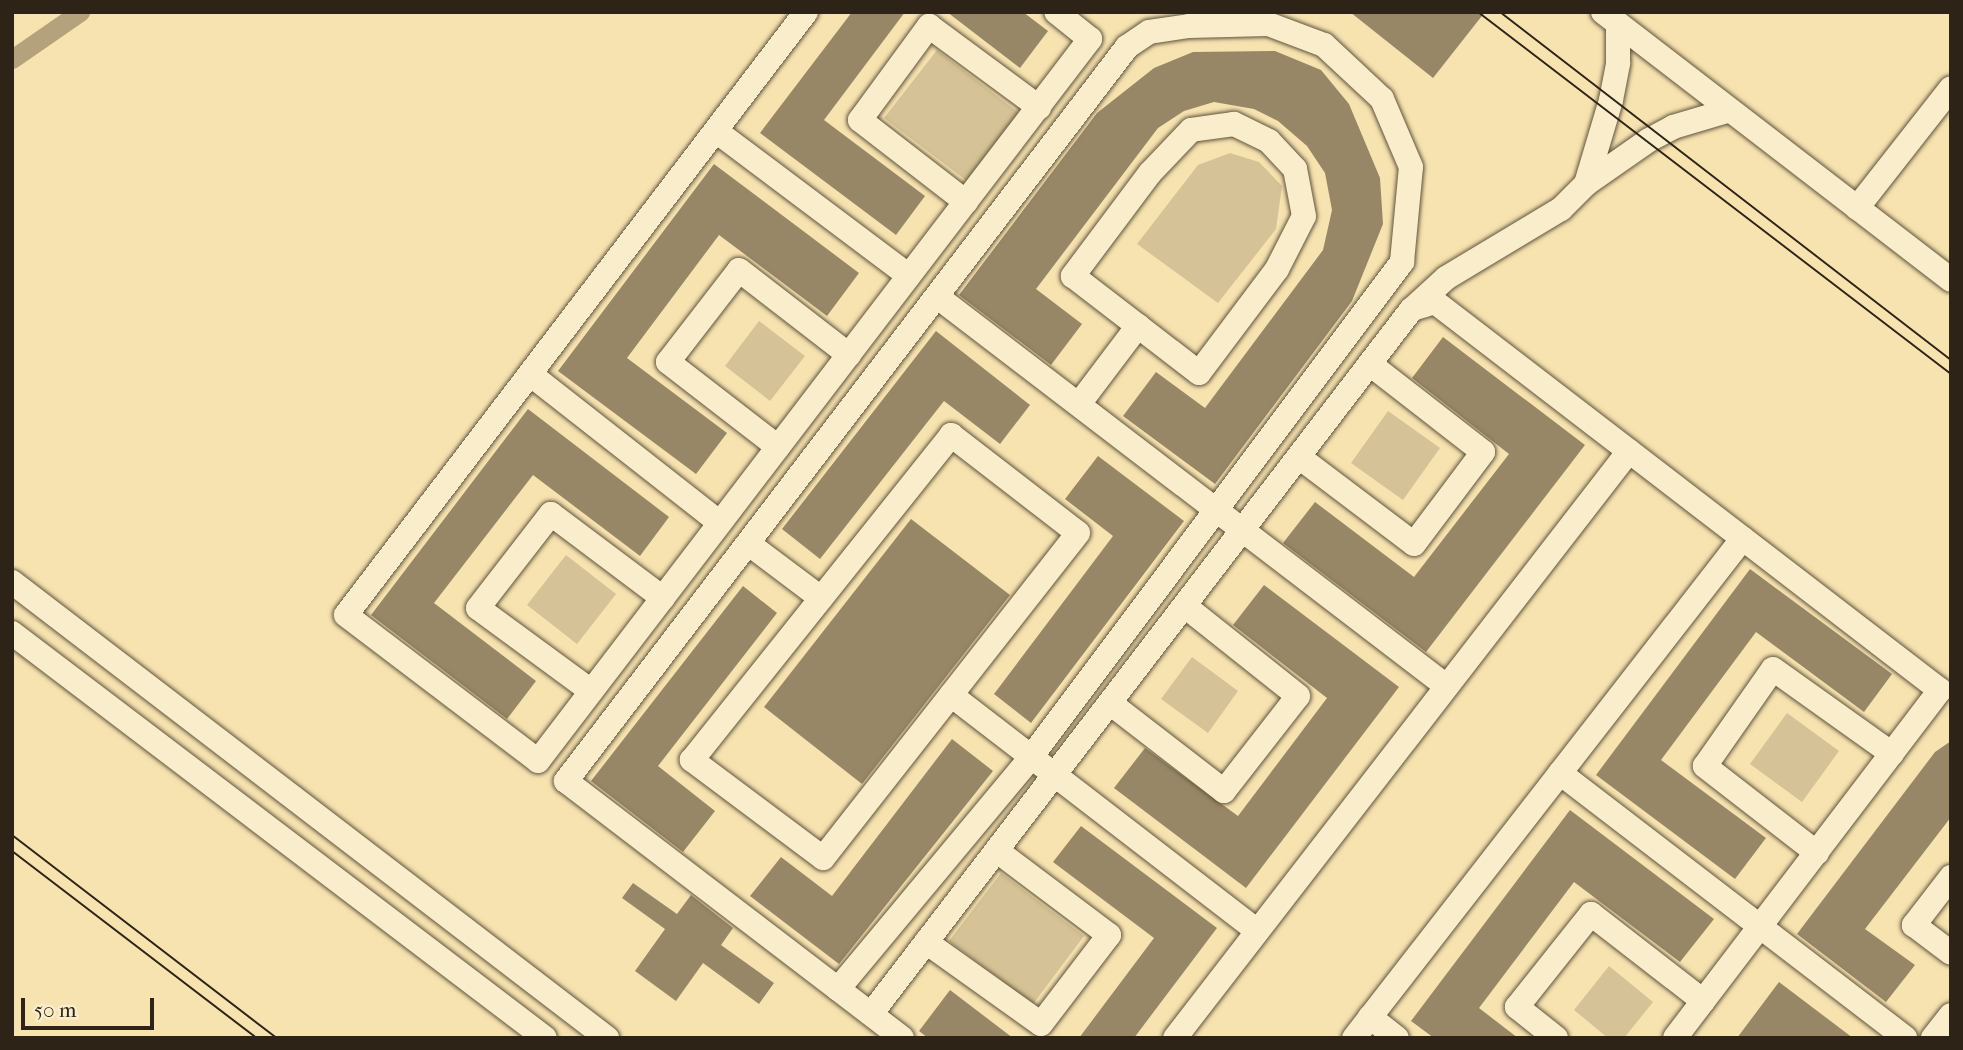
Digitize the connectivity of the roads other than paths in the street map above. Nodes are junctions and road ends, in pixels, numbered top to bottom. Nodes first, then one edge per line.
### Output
1 (806, 12) edge
2 (1056, 12) edge
3 (1610, 18) edge
4 (1951, 88) edge
5 (1039, 107) junction
6 (1730, 110) junction
7 (716, 131) junction
8 (1586, 184) junction
9 (966, 202) junction
10 (1857, 208) junction
11 (909, 276) junction
12 (1951, 280) edge
13 (939, 298) junction
14 (1411, 310) junction
15 (1138, 326) junction
16 (849, 355) junction
17 (1370, 364) junction
18 (530, 374) junction
19 (1079, 404) junction
20 (778, 447) junction
21 (1629, 451) junction
22 (1299, 457) junction
23 (1214, 508) junction
24 (720, 523) junction
25 (1243, 530) junction
26 (1743, 538) junction
27 (749, 544) junction
28 (12, 582) edge
29 (663, 598) junction
30 (821, 598) junction
31 (1185, 606) junction
32 (12, 633) edge
33 (1445, 685) junction
34 (591, 691) junction
35 (951, 695) junction
36 (1110, 703) junction
37 (1892, 754) junction
38 (1031, 757) junction
39 (1560, 773) junction
40 (1055, 775) junction
41 (997, 851) junction
42 (1817, 853) junction
43 (1951, 877) edge
44 (1761, 927) junction
45 (1256, 930) junction
46 (926, 942) junction
47 (1951, 953) edge
48 (838, 989) junction
49 (1703, 1001) junction
50 (871, 1014) junction
51 (1951, 1015) edge
52 (1370, 1017) junction
53 (545, 1038) edge
54 (607, 1038) edge
55 (902, 1038) edge
56 (1175, 1038) edge
57 (1354, 1038) edge
58 (1397, 1038) edge
59 (1556, 1038) edge
60 (1675, 1038) edge
61 (1905, 1038) edge
62 (1933, 1038) edge

1 - 7 street
2 - 5 street
3 - 6 street
3 - 8 street
4 - 10 street
5 - 9 street
5 - 9 street
6 - 8 street
6 - 10 street
7 - 11 street
7 - 18 street
8 - 14 street
9 - 11 street
10 - 12 street
11 - 16 street
13 - 19 street
13 - 23 street
13 - 27 street
14 - 17 street
14 - 21 street
15 - 15 street
15 - 19 street
16 - 20 street
16 - 20 street
17 - 22 street
17 - 22 street
18 - 24 street
18 - 34 street
19 - 23 street
20 - 24 street
21 - 26 street
21 - 33 street
22 - 25 street
23 - 25 street
23 - 38 street
24 - 29 street
25 - 31 street
25 - 33 street
26 - 37 street
26 - 39 street
27 - 30 street
27 - 48 street
28 - 54 street
29 - 34 street
29 - 34 street
30 - 35 street
30 - 35 street
31 - 36 street
31 - 36 street
32 - 53 street
33 - 45 street
35 - 38 street
36 - 40 street
37 - 42 street
37 - 42 street
38 - 40 street
38 - 48 street
39 - 44 street
39 - 52 street
40 - 41 street
40 - 45 street
41 - 46 street
41 - 46 street
42 - 44 street
43 - 47 street
44 - 49 street
44 - 61 street
45 - 56 street
46 - 50 street
48 - 50 street
49 - 59 street
49 - 60 street
50 - 55 street
51 - 62 street
52 - 57 street
52 - 58 street

